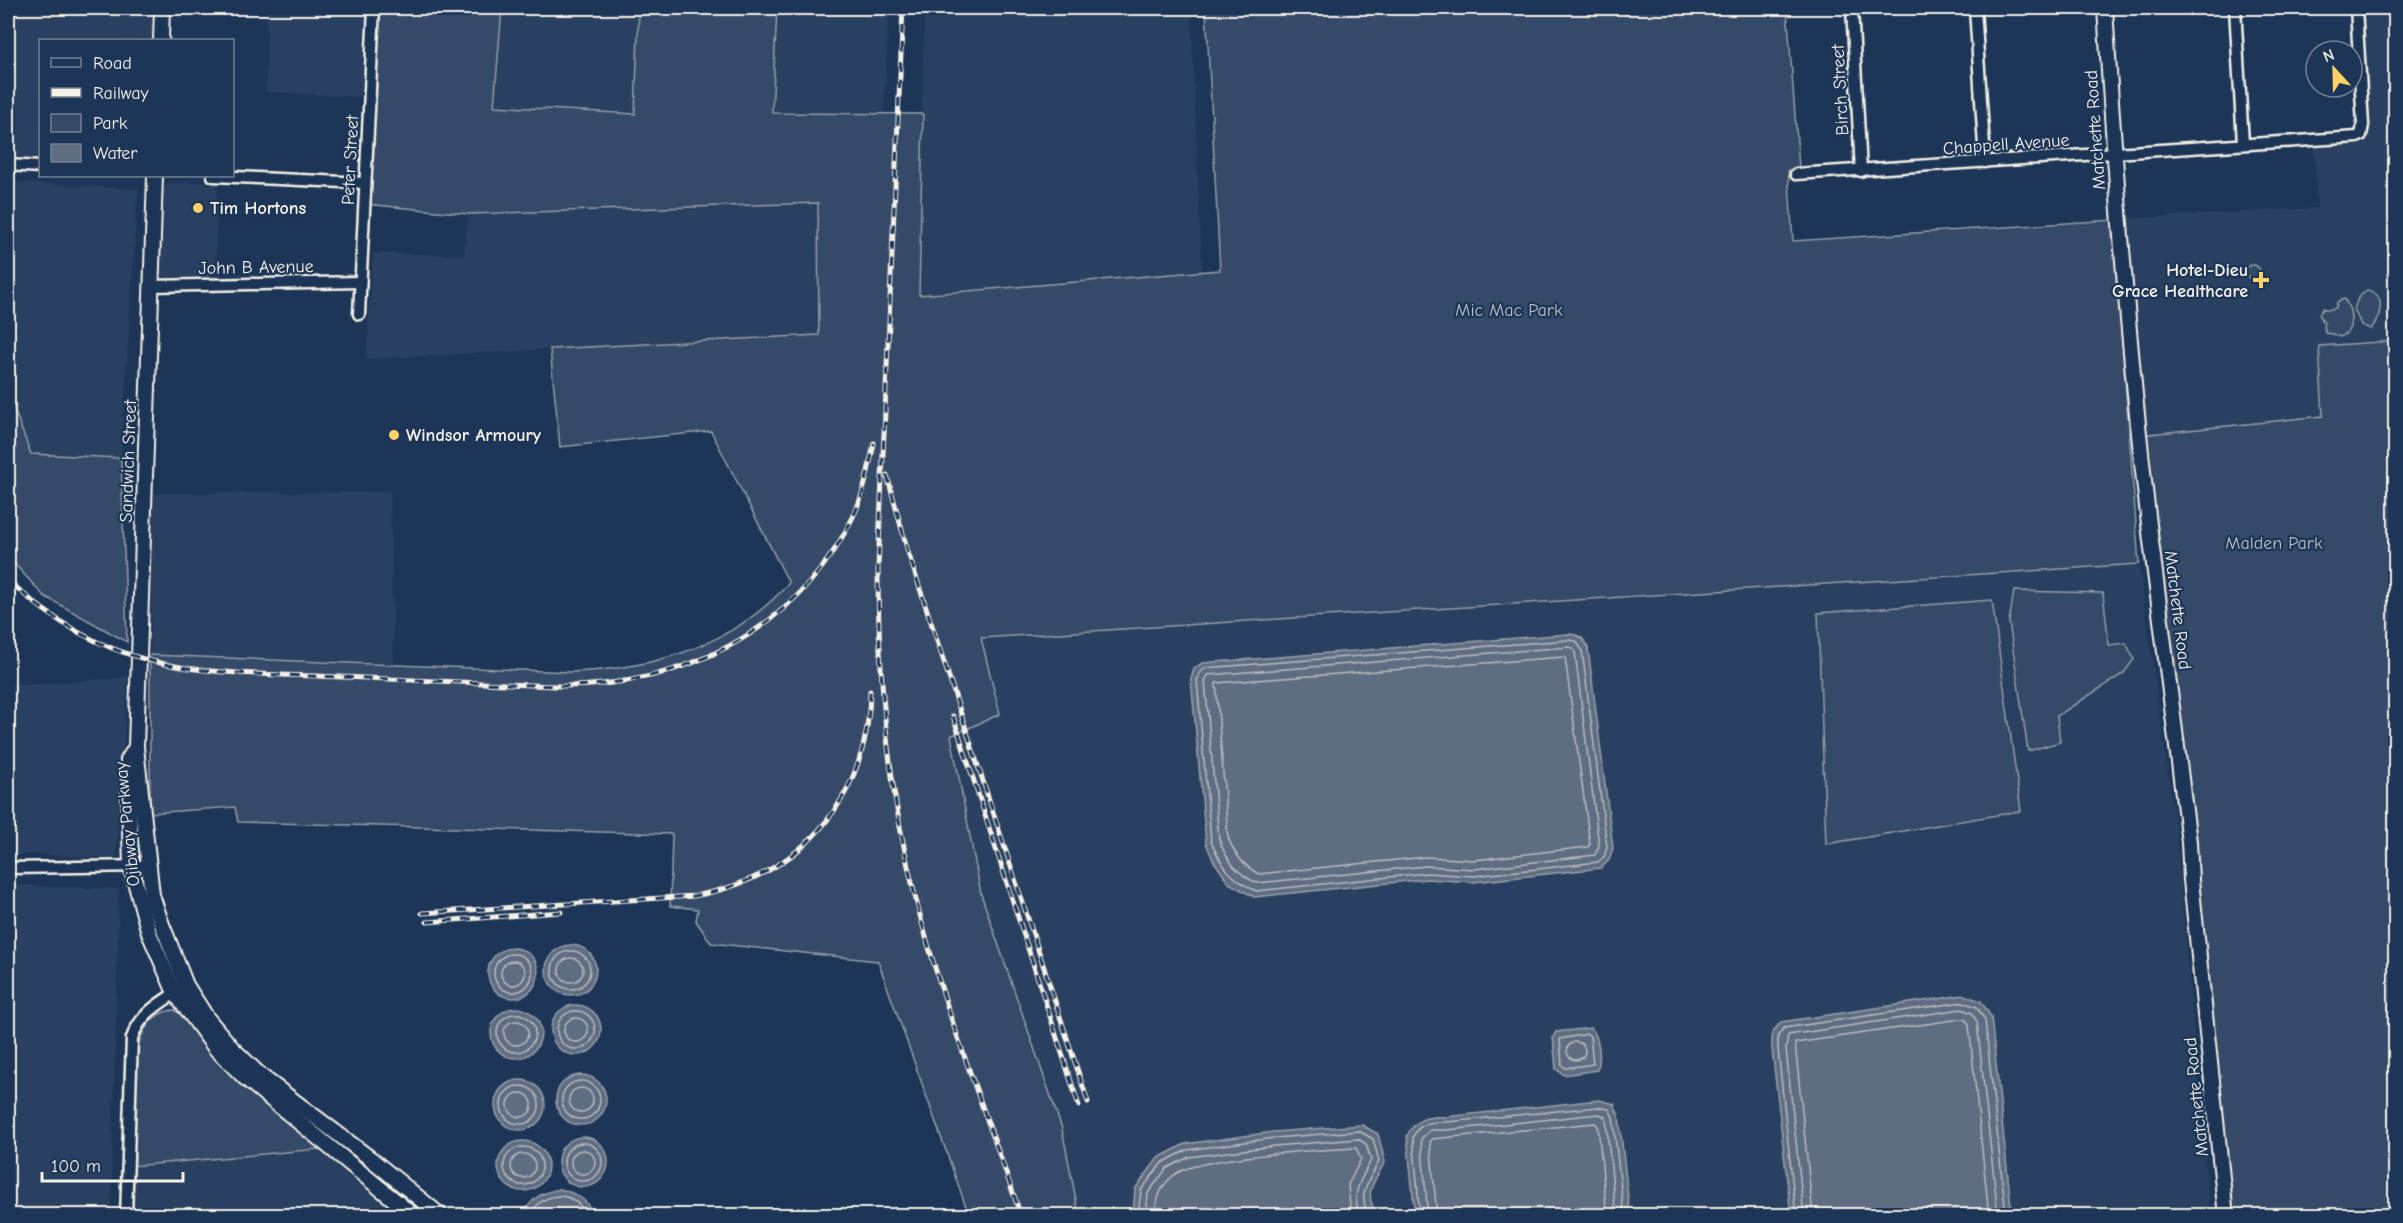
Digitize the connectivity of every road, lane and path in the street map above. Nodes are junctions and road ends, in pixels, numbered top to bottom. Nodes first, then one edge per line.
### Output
1 (162, 8) edge
2 (374, 8) edge
3 (1852, 8) edge
4 (1975, 8) edge
5 (2105, 8) edge
6 (2235, 8) edge
7 (2356, 8) edge
8 (161, 39) edge
9 (2243, 143) junction
10 (2114, 154) junction
11 (1985, 162) junction
12 (8, 165) edge
13 (39, 167) edge
14 (1861, 171) junction
15 (1796, 174) dead end
16 (155, 177) edge
17 (234, 177) edge
18 (365, 183) junction
19 (360, 282) junction
20 (151, 286) junction
21 (358, 314) dead end
22 (136, 747) junction
23 (148, 866) junction
24 (131, 867) junction
25 (8, 868) edge
26 (181, 989) junction
27 (126, 1215) edge
28 (414, 1215) edge
29 (441, 1215) edge
30 (2226, 1215) edge

1 - 8 main road
2 - 18 street, Peter Street
3 - 14 street, Birch Street
4 - 11 street
5 - 10 main road, Matchette Road
6 - 9 street
7 - 9 street, Chappell Avenue
9 - 10 street, Chappell Avenue
10 - 11 street, Chappell Avenue
10 - 30 main road, Matchette Road
11 - 14 street, Chappell Avenue
12 - 13 street
14 - 15 street, Chappell Avenue
16 - 20 main road, Sandwich Street
17 - 18 street
18 - 19 street, Peter Street
19 - 20 street, John B Avenue
19 - 21 street, Peter Street
20 - 22 main road, Sandwich Street
22 - 23 main road, Ojibway Parkway
22 - 24 main road, Ojibway Parkway
23 - 24 street
23 - 26 main road, Ojibway Parkway
24 - 25 street
24 - 26 main road, Ojibway Parkway
26 - 27 street
26 - 28 main road, Ojibway Parkway
26 - 29 main road, Ojibway Parkway

